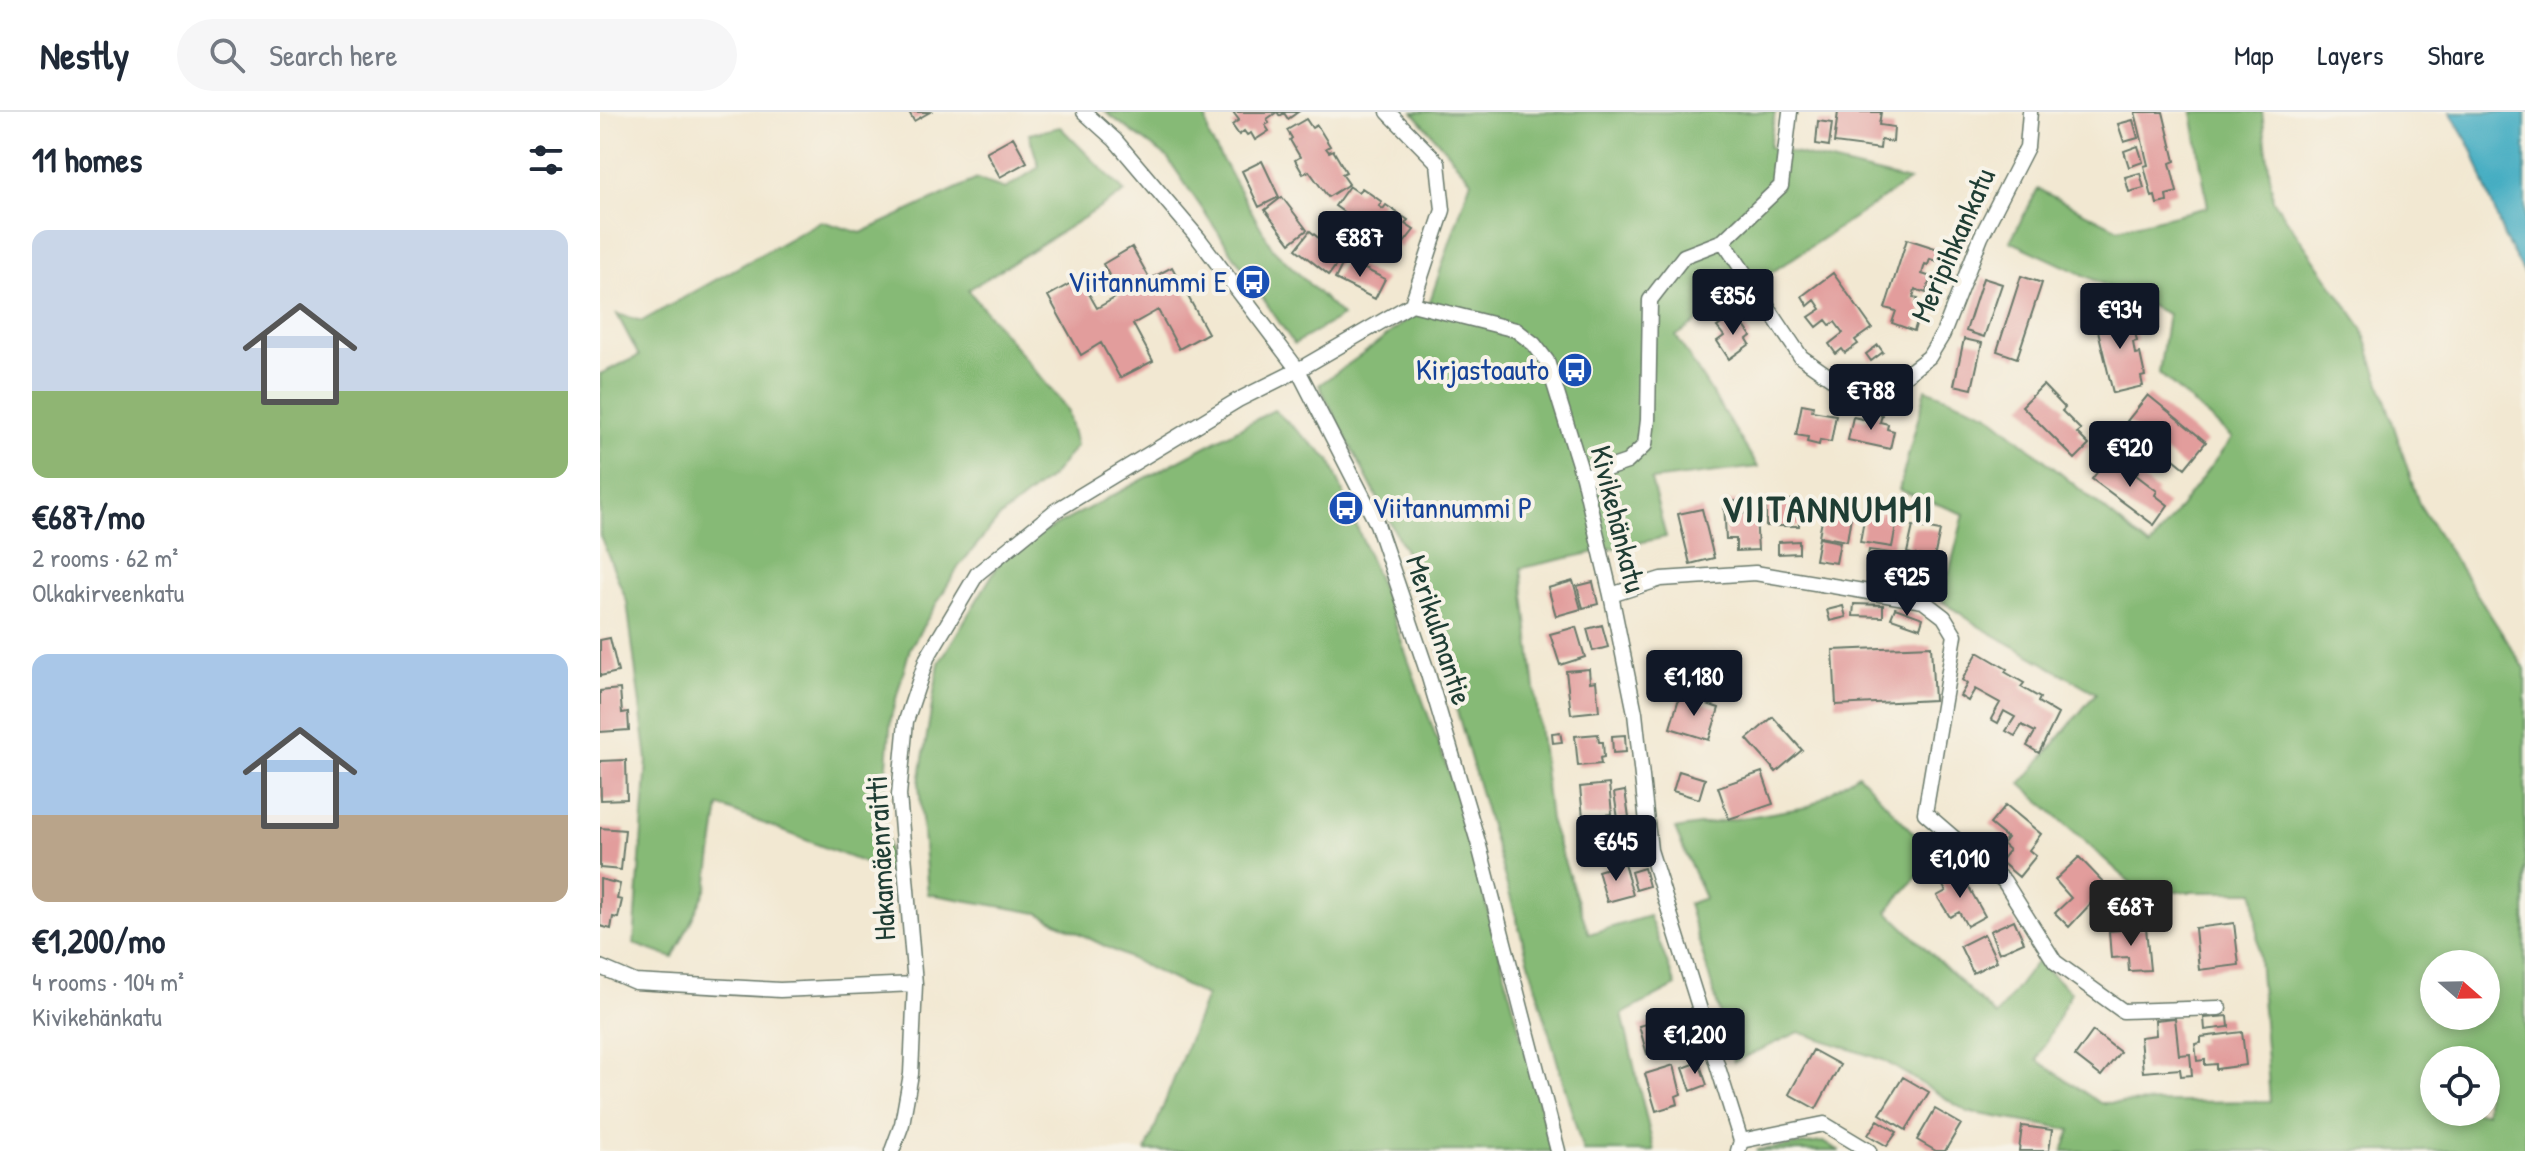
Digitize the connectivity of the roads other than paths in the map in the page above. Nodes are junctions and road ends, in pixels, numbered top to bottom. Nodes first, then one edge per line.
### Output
1 (1084, 112) edge
2 (1388, 112) edge
3 (1790, 112) edge
4 (2030, 112) edge
5 (1723, 241) junction
6 (1412, 304) junction
7 (1298, 370) junction
8 (1583, 477) junction
9 (1611, 595) junction
10 (600, 967) edge
11 (915, 984) junction
12 (2219, 1008) dead end
13 (1740, 1146) edge
14 (892, 1151) edge
15 (1558, 1151) edge
16 (1869, 1151) edge

1 - 7 street, Merikulmantie
2 - 6 street
3 - 5 street
4 - 5 street, Meripihkankatu
5 - 8 street
6 - 7 street
6 - 8 street, Kivikehänkatu
7 - 11 street, Hakamäenraitti
7 - 15 street, Merikulmantie
8 - 9 street, Kivikehänkatu
9 - 12 street
9 - 13 street, Kivikehänkatu
10 - 11 street
11 - 14 street, Hakamäenraitti
13 - 16 street

